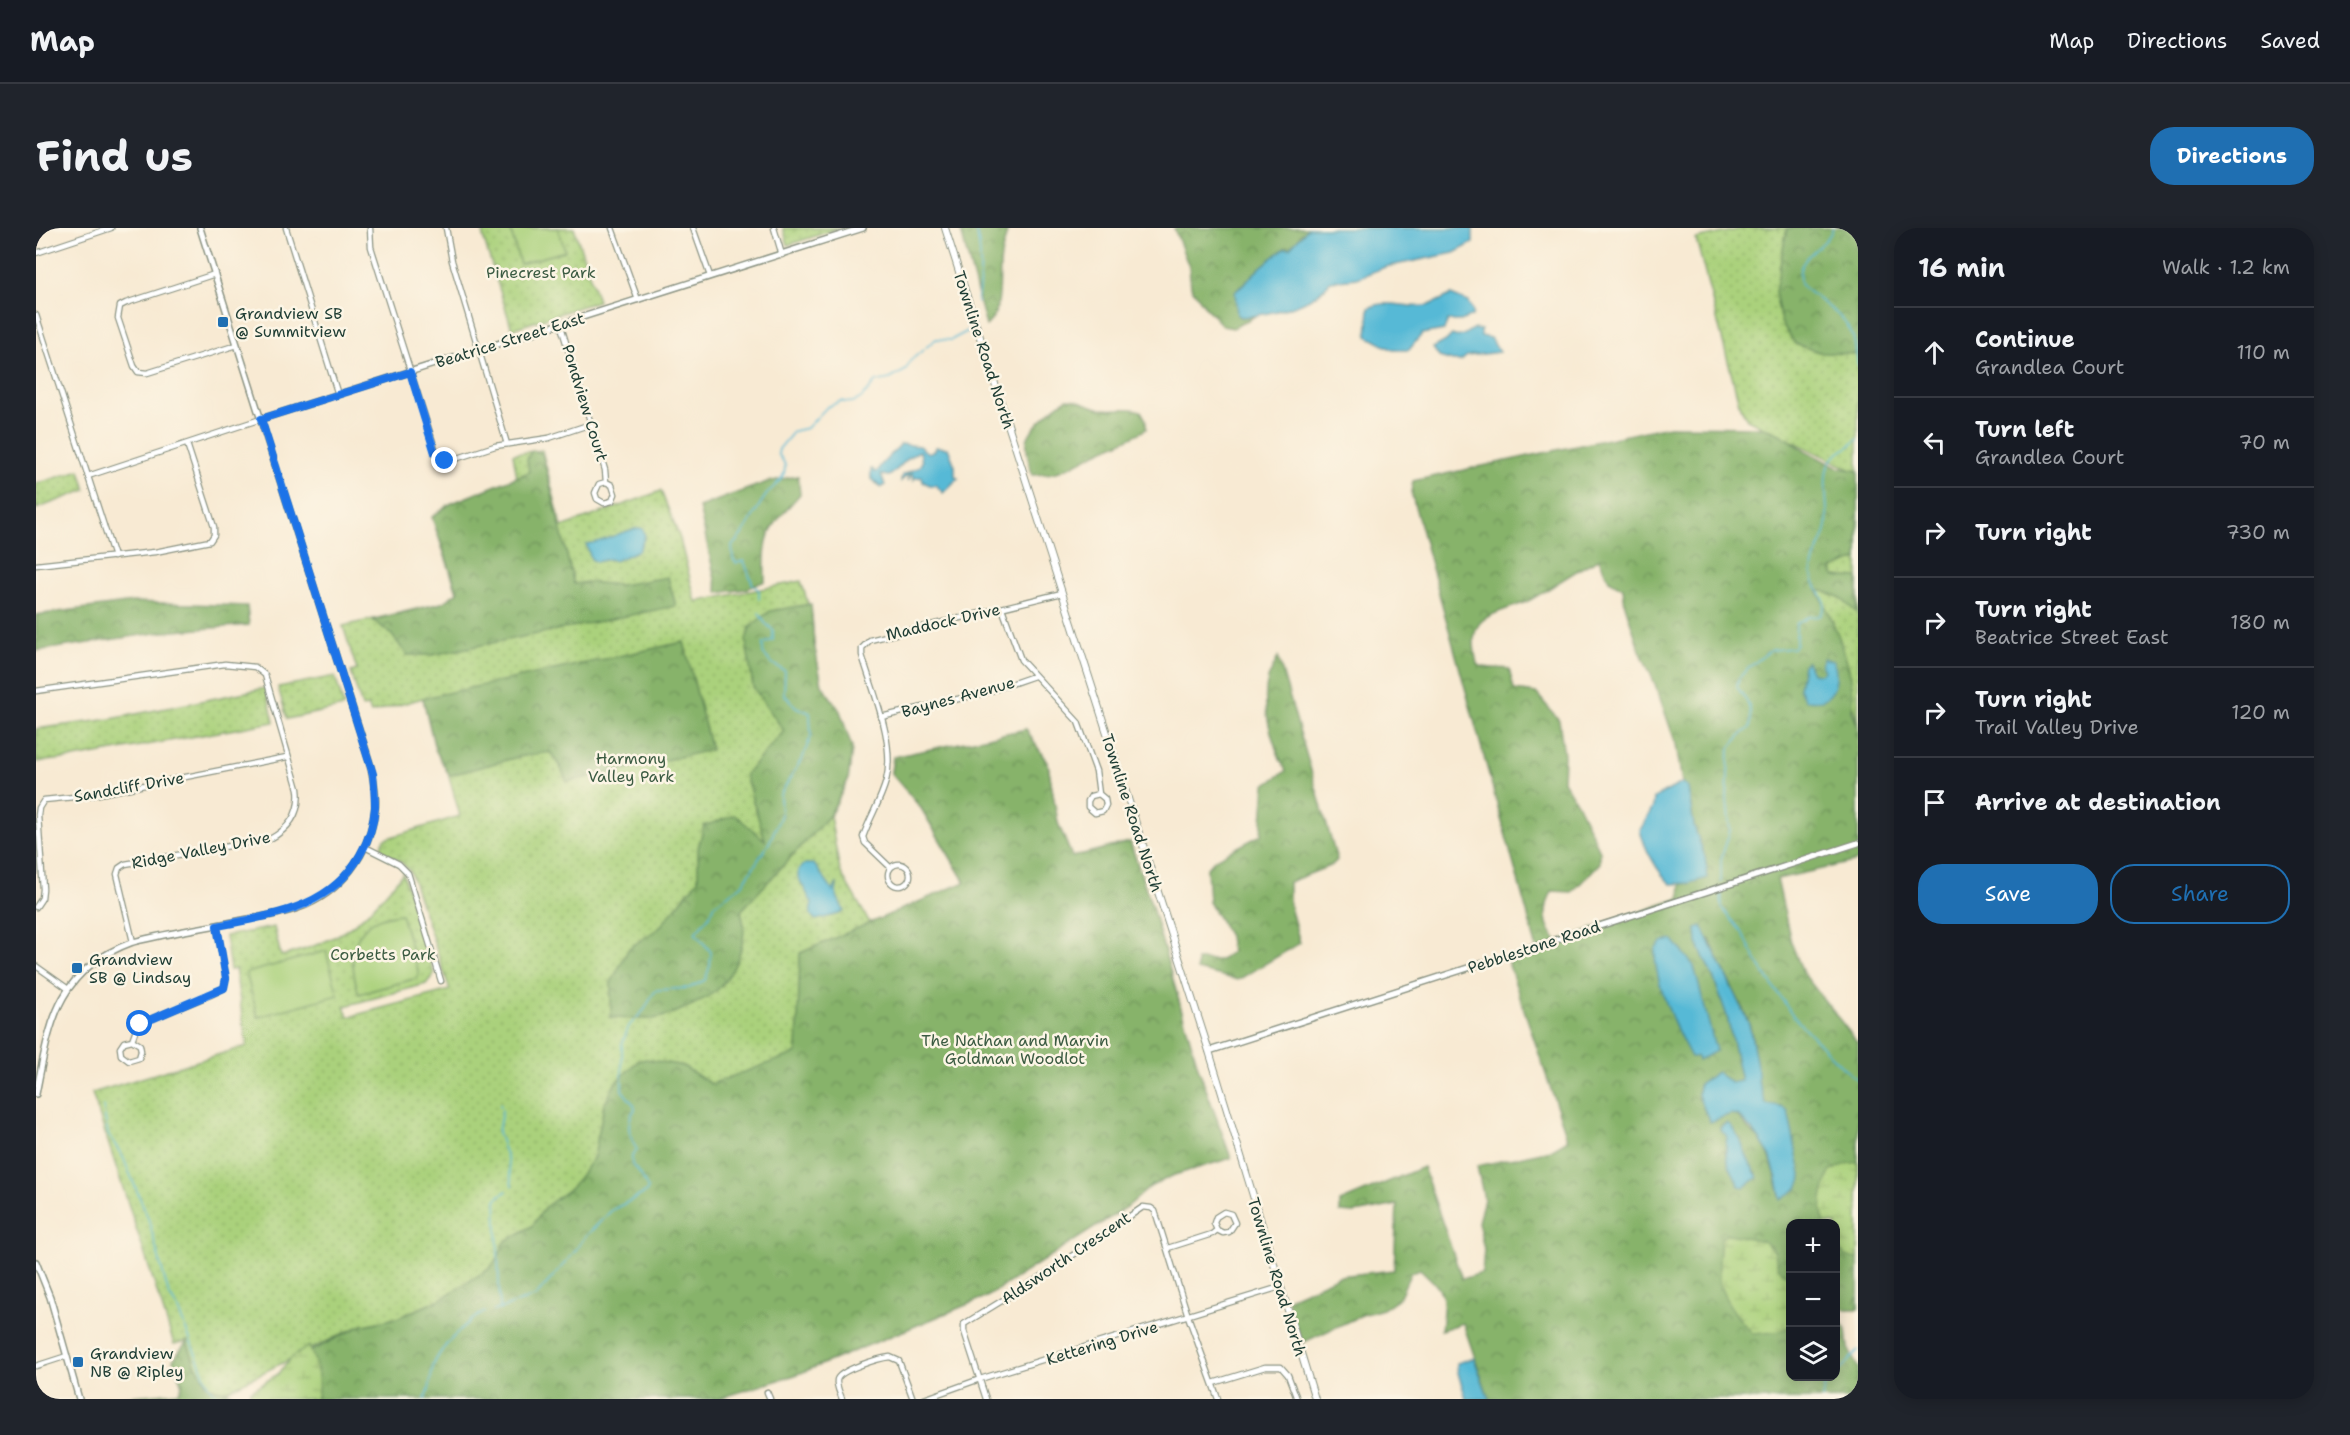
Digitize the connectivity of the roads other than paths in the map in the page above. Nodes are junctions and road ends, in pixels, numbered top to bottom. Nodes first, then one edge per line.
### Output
1 (111, 228) edge
2 (200, 228) edge
3 (286, 228) edge
4 (370, 228) edge
5 (446, 228) edge
6 (612, 228) edge
7 (693, 228) edge
8 (774, 228) edge
9 (863, 228) edge
10 (945, 228) edge
11 (36, 253) edge
12 (782, 255) junction
13 (215, 274) junction
14 (710, 276) junction
15 (638, 300) junction
16 (36, 315) edge
17 (560, 323) junction
18 (43, 337) junction
19 (36, 340) edge
20 (237, 345) junction
21 (479, 350) junction
22 (410, 372) junction
23 (338, 395) junction
24 (261, 419) junction
25 (591, 424) junction
26 (187, 444) junction
27 (507, 444) junction
28 (88, 476) junction
29 (606, 482) junction
30 (114, 557) junction
31 (36, 565) edge
32 (1062, 593) junction
33 (1002, 608) junction
34 (1034, 676) junction
35 (36, 691) edge
36 (881, 717) junction
37 (287, 757) junction
38 (1100, 794) junction
39 (1858, 843) edge
40 (365, 847) junction
41 (890, 867) junction
42 (36, 907) edge
43 (217, 926) junction
44 (133, 942) junction
45 (36, 966) edge
46 (441, 981) dead end
47 (67, 988) junction
48 (132, 1040) junction
49 (1209, 1052) junction
50 (36, 1094) edge
51 (1217, 1230) junction
52 (1168, 1248) junction
53 (36, 1262) edge
54 (1280, 1287) junction
55 (1188, 1316) junction
56 (67, 1356) junction
57 (36, 1366) edge
58 (980, 1380) junction
59 (1213, 1383) junction
60 (767, 1392) dead end
61 (79, 1399) edge
62 (770, 1399) edge
63 (842, 1399) edge
64 (913, 1399) edge
65 (924, 1399) edge
66 (986, 1399) edge
67 (1218, 1399) edge
68 (1297, 1399) edge
69 (1315, 1399) edge

1 - 11 street
2 - 13 street
3 - 23 street
4 - 22 street
5 - 21 street
6 - 15 street
7 - 14 street
8 - 12 street
9 - 12 street, Beatrice Street East
10 - 32 main road, Townline Road North
12 - 14 street, Beatrice Street East
13 - 20 street
13 - 20 street
14 - 15 street, Beatrice Street East
15 - 17 street, Beatrice Street East
16 - 18 street
17 - 21 street, Beatrice Street East
17 - 25 street, Pondview Court
18 - 19 street
18 - 28 street
20 - 24 street
21 - 22 street, Beatrice Street East
21 - 27 street
22 - 23 street, Beatrice Street East
22 - 27 street
23 - 24 street, Beatrice Street East
24 - 26 street, Beatrice Street East
24 - 40 street
25 - 27 street
25 - 29 street, Pondview Court
26 - 28 street, Beatrice Street East
26 - 30 street
28 - 30 street
29 - 29 street, Pondview Court
30 - 31 street
32 - 33 street, Maddock Drive
32 - 49 main road, Townline Road North
33 - 34 street
33 - 36 street, Maddock Drive
34 - 36 street, Baynes Avenue
34 - 38 street
35 - 37 street, Ridge Valley Drive
36 - 41 street
37 - 42 street, Sandcliff Drive
37 - 44 street, Ridge Valley Drive
38 - 38 street
39 - 49 street, Pebblestone Road
40 - 43 street
40 - 46 street
41 - 41 street
43 - 44 street
43 - 48 street
44 - 47 street
45 - 47 street
47 - 50 street
48 - 48 street
49 - 54 main road, Townline Road North
51 - 51 street
51 - 52 street
52 - 55 street, Aldsworth Crescent
52 - 58 street, Aldsworth Crescent
53 - 56 street
54 - 55 street, Kettering Drive
54 - 69 main road, Townline Road North
55 - 58 street, Kettering Drive
55 - 59 street, Aldsworth Crescent
56 - 57 street
56 - 61 street
58 - 65 street, Kettering Drive
58 - 66 street
59 - 67 street, Aldsworth Crescent
59 - 68 street
60 - 62 street
63 - 64 street

